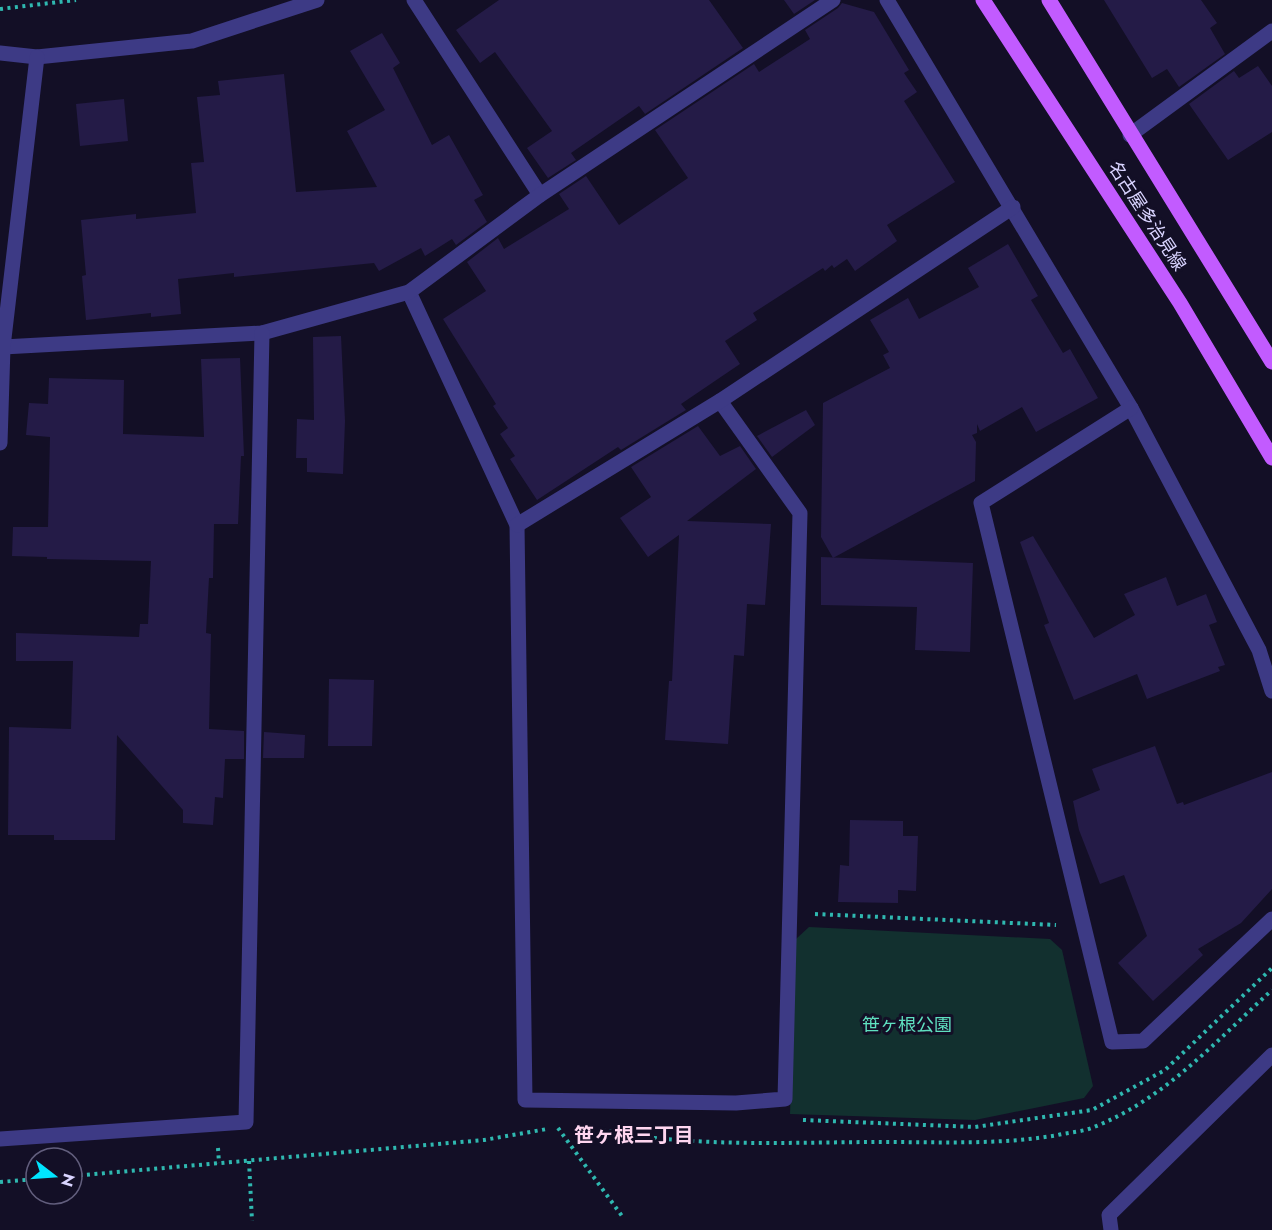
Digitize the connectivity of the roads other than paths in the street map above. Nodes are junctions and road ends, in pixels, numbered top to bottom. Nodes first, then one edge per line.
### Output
1 (317, 0) edge
2 (414, 0) edge
3 (833, 0) edge
4 (887, 0) edge
5 (982, 0) edge
6 (1049, 0) edge
7 (1272, 31) edge
8 (0, 53) edge
9 (37, 57) junction
10 (1130, 135) junction
11 (540, 195) junction
12 (1013, 207) junction
13 (408, 292) junction
14 (262, 333) junction
15 (3, 347) junction
16 (1272, 362) edge
17 (720, 401) junction
18 (1131, 408) junction
19 (0, 443) edge
20 (1272, 458) edge
21 (517, 525) junction
22 (1272, 691) edge
23 (1272, 919) edge
24 (1272, 1055) edge
25 (0, 1139) edge
26 (1111, 1230) edge

1 - 9 street
2 - 11 street
3 - 11 street
4 - 12 street
5 - 20 main road, 名古屋多治見線
6 - 10 main road, 名古屋多治見線
7 - 10 street
8 - 9 street
9 - 15 street
10 - 16 main road, 名古屋多治見線
11 - 13 street
12 - 17 street
12 - 18 street
13 - 14 street
13 - 21 street
14 - 15 street
14 - 25 street
15 - 19 street
17 - 21 street
17 - 21 street
18 - 22 street
18 - 23 street
24 - 26 street

